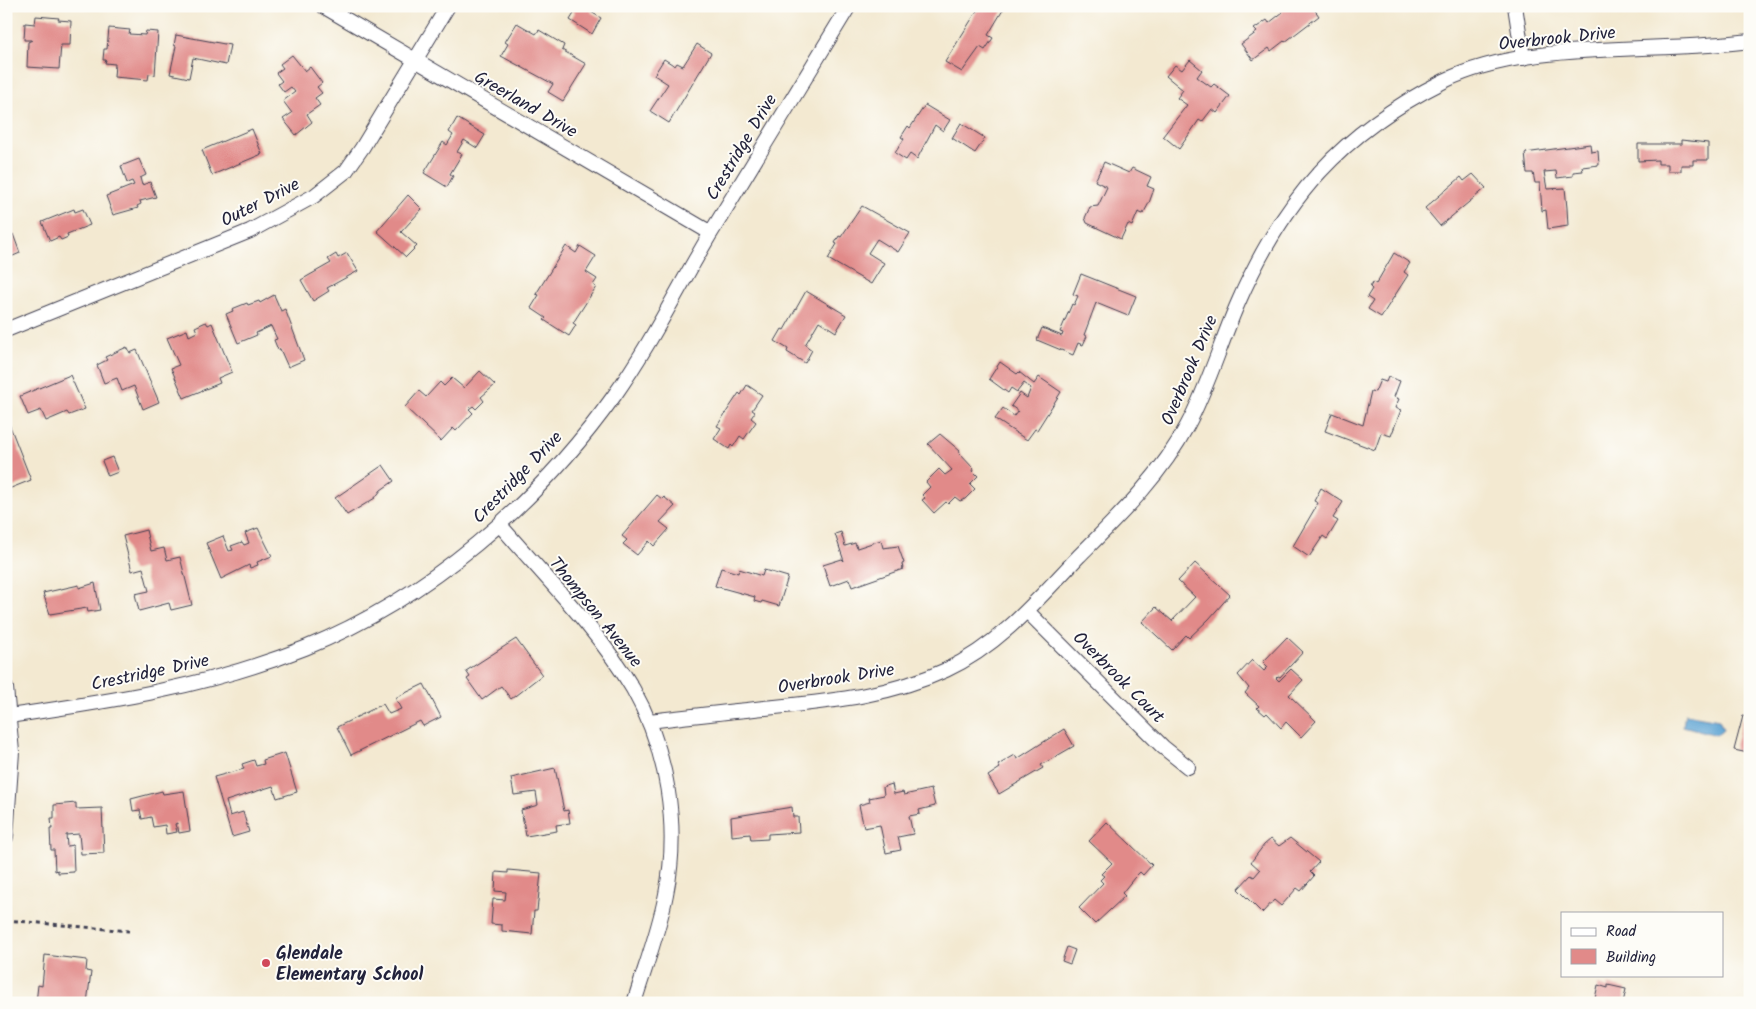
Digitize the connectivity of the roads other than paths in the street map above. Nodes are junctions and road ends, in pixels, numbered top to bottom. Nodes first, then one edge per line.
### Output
1 (322, 6) edge
2 (448, 6) edge
3 (849, 6) edge
4 (1515, 6) edge
5 (1750, 41) edge
6 (1523, 58) junction
7 (416, 61) junction
8 (711, 233) junction
9 (6, 330) edge
10 (500, 525) junction
11 (1027, 611) junction
12 (6, 688) edge
13 (10, 716) junction
14 (649, 721) junction
15 (1188, 767) dead end
16 (6, 837) edge
17 (636, 997) edge

1 - 7 street, Greerland Drive
2 - 7 street, Outer Drive
3 - 8 street, Crestridge Drive
4 - 6 street
5 - 6 street, Overbrook Drive
6 - 11 street, Overbrook Drive
7 - 8 street, Greerland Drive
7 - 9 street, Outer Drive
8 - 10 street, Crestridge Drive
10 - 13 street, Crestridge Drive
10 - 14 street, Thompson Avenue
11 - 14 street, Overbrook Drive
11 - 15 street, Overbrook Court
12 - 13 street
13 - 16 street
14 - 17 street, Thompson Avenue

